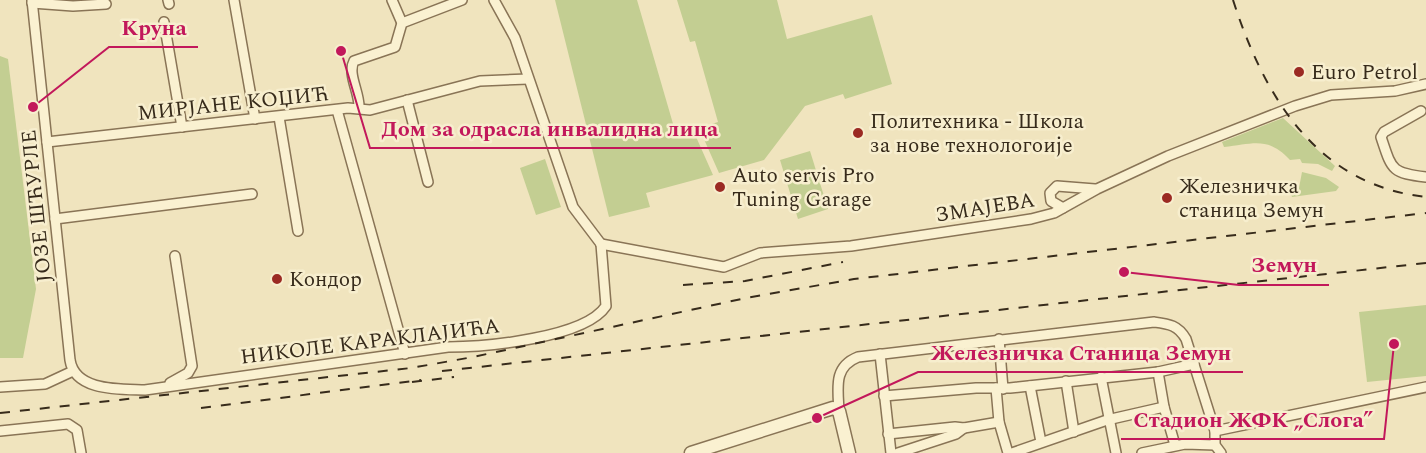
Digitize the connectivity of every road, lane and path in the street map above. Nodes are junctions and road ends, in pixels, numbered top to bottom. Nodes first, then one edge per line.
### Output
1 (234, 0) edge
2 (392, 0) edge
3 (462, 0) edge
4 (494, 0) edge
5 (32, 2) edge
6 (106, 4) dead end
7 (164, 22) dead end
8 (402, 23) junction
9 (528, 79) junction
10 (1426, 84) edge
11 (407, 99) junction
12 (358, 108) junction
13 (337, 110) junction
14 (1421, 111) dead end
15 (279, 117) junction
16 (255, 119) junction
17 (182, 127) junction
18 (47, 142) junction
19 (1426, 177) edge
20 (428, 182) dead end
21 (1075, 188) junction
22 (1097, 189) junction
23 (252, 194) dead end
24 (1074, 202) junction
25 (1053, 204) junction
26 (1063, 208) junction
27 (1042, 217) junction
28 (55, 219) junction
29 (298, 231) dead end
30 (601, 244) junction
31 (175, 256) dead end
32 (999, 339) junction
33 (405, 354) junction
34 (880, 354) junction
35 (1194, 364) junction
36 (73, 371) junction
37 (1158, 372) junction
38 (1101, 377) junction
39 (1066, 381) junction
40 (1030, 386) junction
41 (0, 387) edge
42 (163, 387) junction
43 (1426, 387) edge
44 (1000, 389) junction
45 (884, 396) junction
46 (1164, 407) junction
47 (839, 411) junction
48 (1107, 420) junction
49 (999, 422) junction
50 (964, 428) junction
51 (0, 431) edge
52 (1215, 431) junction
53 (1074, 432) junction
54 (888, 434) junction
55 (1041, 442) junction
56 (1175, 445) junction
57 (1215, 445) junction
58 (81, 453) edge
59 (691, 453) edge
60 (849, 453) edge
61 (891, 453) edge
62 (898, 453) edge
63 (1013, 453) edge
64 (1116, 453) edge
65 (1142, 453) edge
66 (1221, 453) edge

1 - 16 street
2 - 8 street
3 - 8 street
4 - 9 street
5 - 6 street
5 - 18 street, ЈОЗЕ ШЋУРЛЕ
7 - 17 street
8 - 12 street
9 - 11 street, МИРЈАНЕ КОЏИЋ
9 - 30 street
10 - 22 street, ЗМАЈЕВА
11 - 12 street, МИРЈАНЕ КОЏИЋ
11 - 20 street
12 - 13 street, МИРЈАНЕ КОЏИЋ
13 - 15 street, МИРЈАНЕ КОЏИЋ
13 - 33 street
14 - 19 street
15 - 16 street, МИРЈАНЕ КОЏИЋ
15 - 29 street
16 - 17 street, МИРЈАНЕ КОЏИЋ
17 - 18 street, МИРЈАНЕ КОЏИЋ
18 - 28 street, ЈОЗЕ ШЋУРЛЕ
21 - 22 street
21 - 24 street
21 - 25 street
22 - 24 street, ЗМАЈЕВА
23 - 28 street
24 - 26 street, ЗМАЈЕВА
25 - 26 street
25 - 27 street
26 - 27 street, ЗМАЈЕВА
27 - 30 street, ЗМАЈЕВА
28 - 36 street, ЈОЗЕ ШЋУРЛЕ
30 - 33 street, НИКОЛЕ КАРАКЛАЈИЋА
31 - 42 street
32 - 34 street
32 - 35 street
32 - 44 street
33 - 42 street, НИКОЛЕ КАРАКЛАЈИЋА
34 - 45 street
34 - 47 street
35 - 37 street
35 - 52 street
36 - 41 street
36 - 42 street, НИКОЛЕ КАРАКЛАЈИЋА
37 - 38 street
37 - 46 street
38 - 39 street
38 - 48 street
39 - 40 street
39 - 53 street
40 - 44 street
40 - 55 street
43 - 52 street
44 - 45 street
44 - 49 street
45 - 54 street
46 - 48 street
46 - 56 street
47 - 59 street
47 - 60 street
48 - 53 street
48 - 64 street
49 - 50 street
49 - 63 street
50 - 54 street
50 - 62 street
51 - 58 street
52 - 57 street
53 - 55 street
54 - 61 street
55 - 63 street
56 - 57 street
56 - 65 street
57 - 66 street

